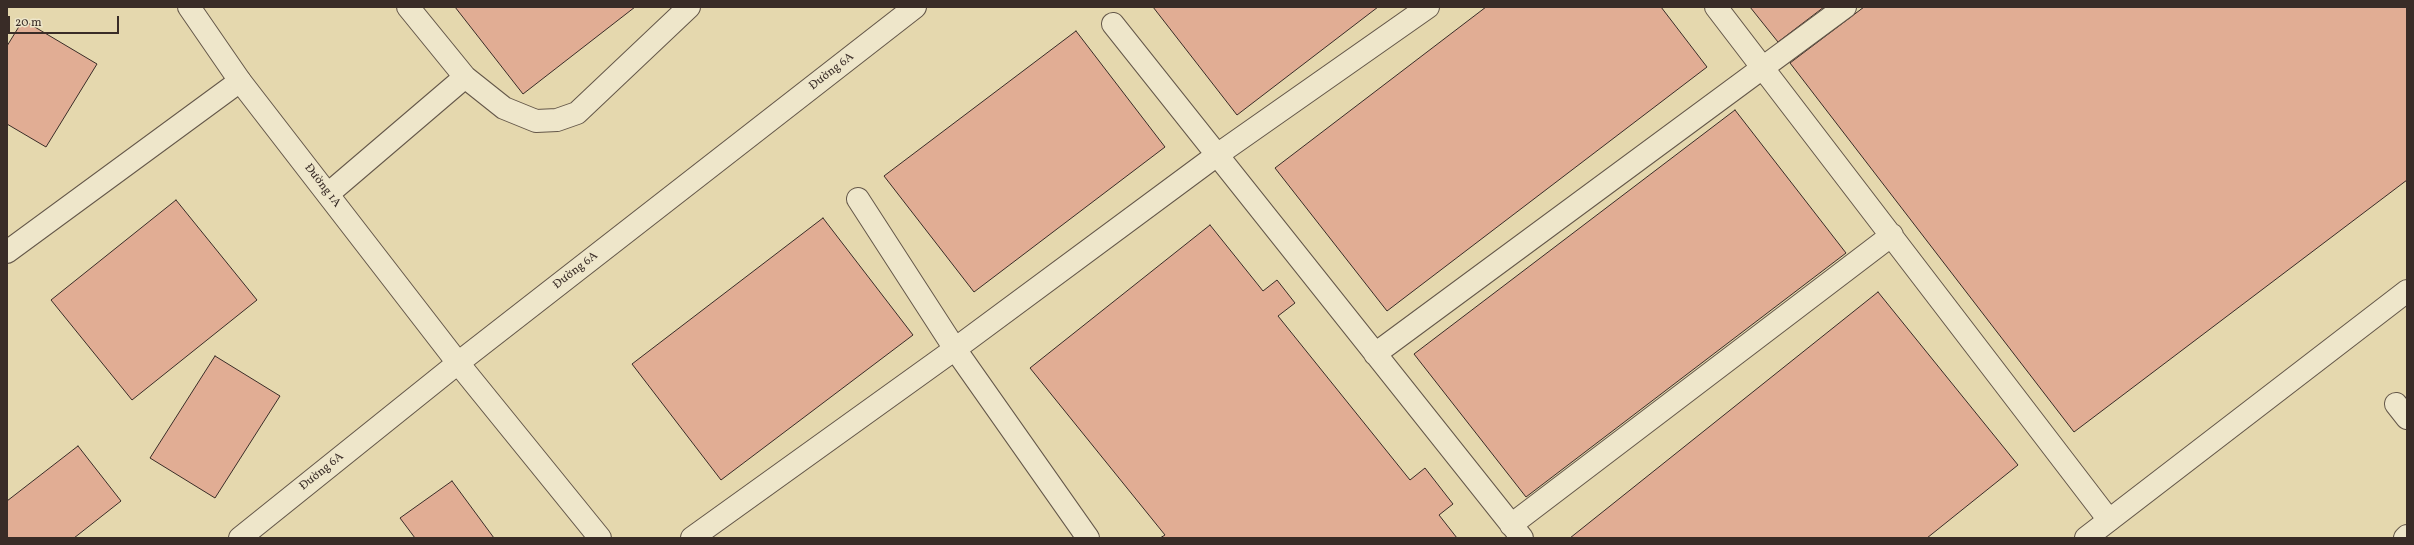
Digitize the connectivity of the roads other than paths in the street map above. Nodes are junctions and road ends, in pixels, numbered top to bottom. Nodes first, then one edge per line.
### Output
1 (188, 7) edge
2 (408, 7) edge
3 (689, 7) edge
4 (915, 7) edge
5 (1428, 7) edge
6 (1716, 7) edge
7 (1845, 7) edge
8 (1113, 24) dead end
9 (1764, 68) junction
10 (464, 77) junction
11 (240, 82) junction
12 (1217, 155) junction
13 (328, 194) junction
14 (858, 200) dead end
15 (1892, 235) junction
16 (7, 252) edge
17 (2407, 292) edge
18 (955, 349) junction
19 (1375, 354) junction
20 (458, 363) junction
21 (2109, 520) junction
22 (1516, 531) edge
23 (240, 538) edge
24 (600, 538) edge
25 (692, 538) edge
26 (1088, 538) edge
27 (2086, 538) edge

1 - 11 street, Đường 1A
2 - 10 street
3 - 10 street
4 - 20 street, Đường 6A
5 - 12 street
6 - 9 street
7 - 9 street
8 - 12 street
9 - 15 street
9 - 19 street
10 - 13 street
11 - 13 street, Đường 1A
11 - 16 street
12 - 18 street
12 - 19 street
13 - 20 street, Đường 1A
14 - 18 street
15 - 21 street
15 - 22 street
17 - 21 street
18 - 25 street
18 - 26 street
19 - 22 street
20 - 23 street, Đường 6A
20 - 24 street, Đường 1A
21 - 27 street

